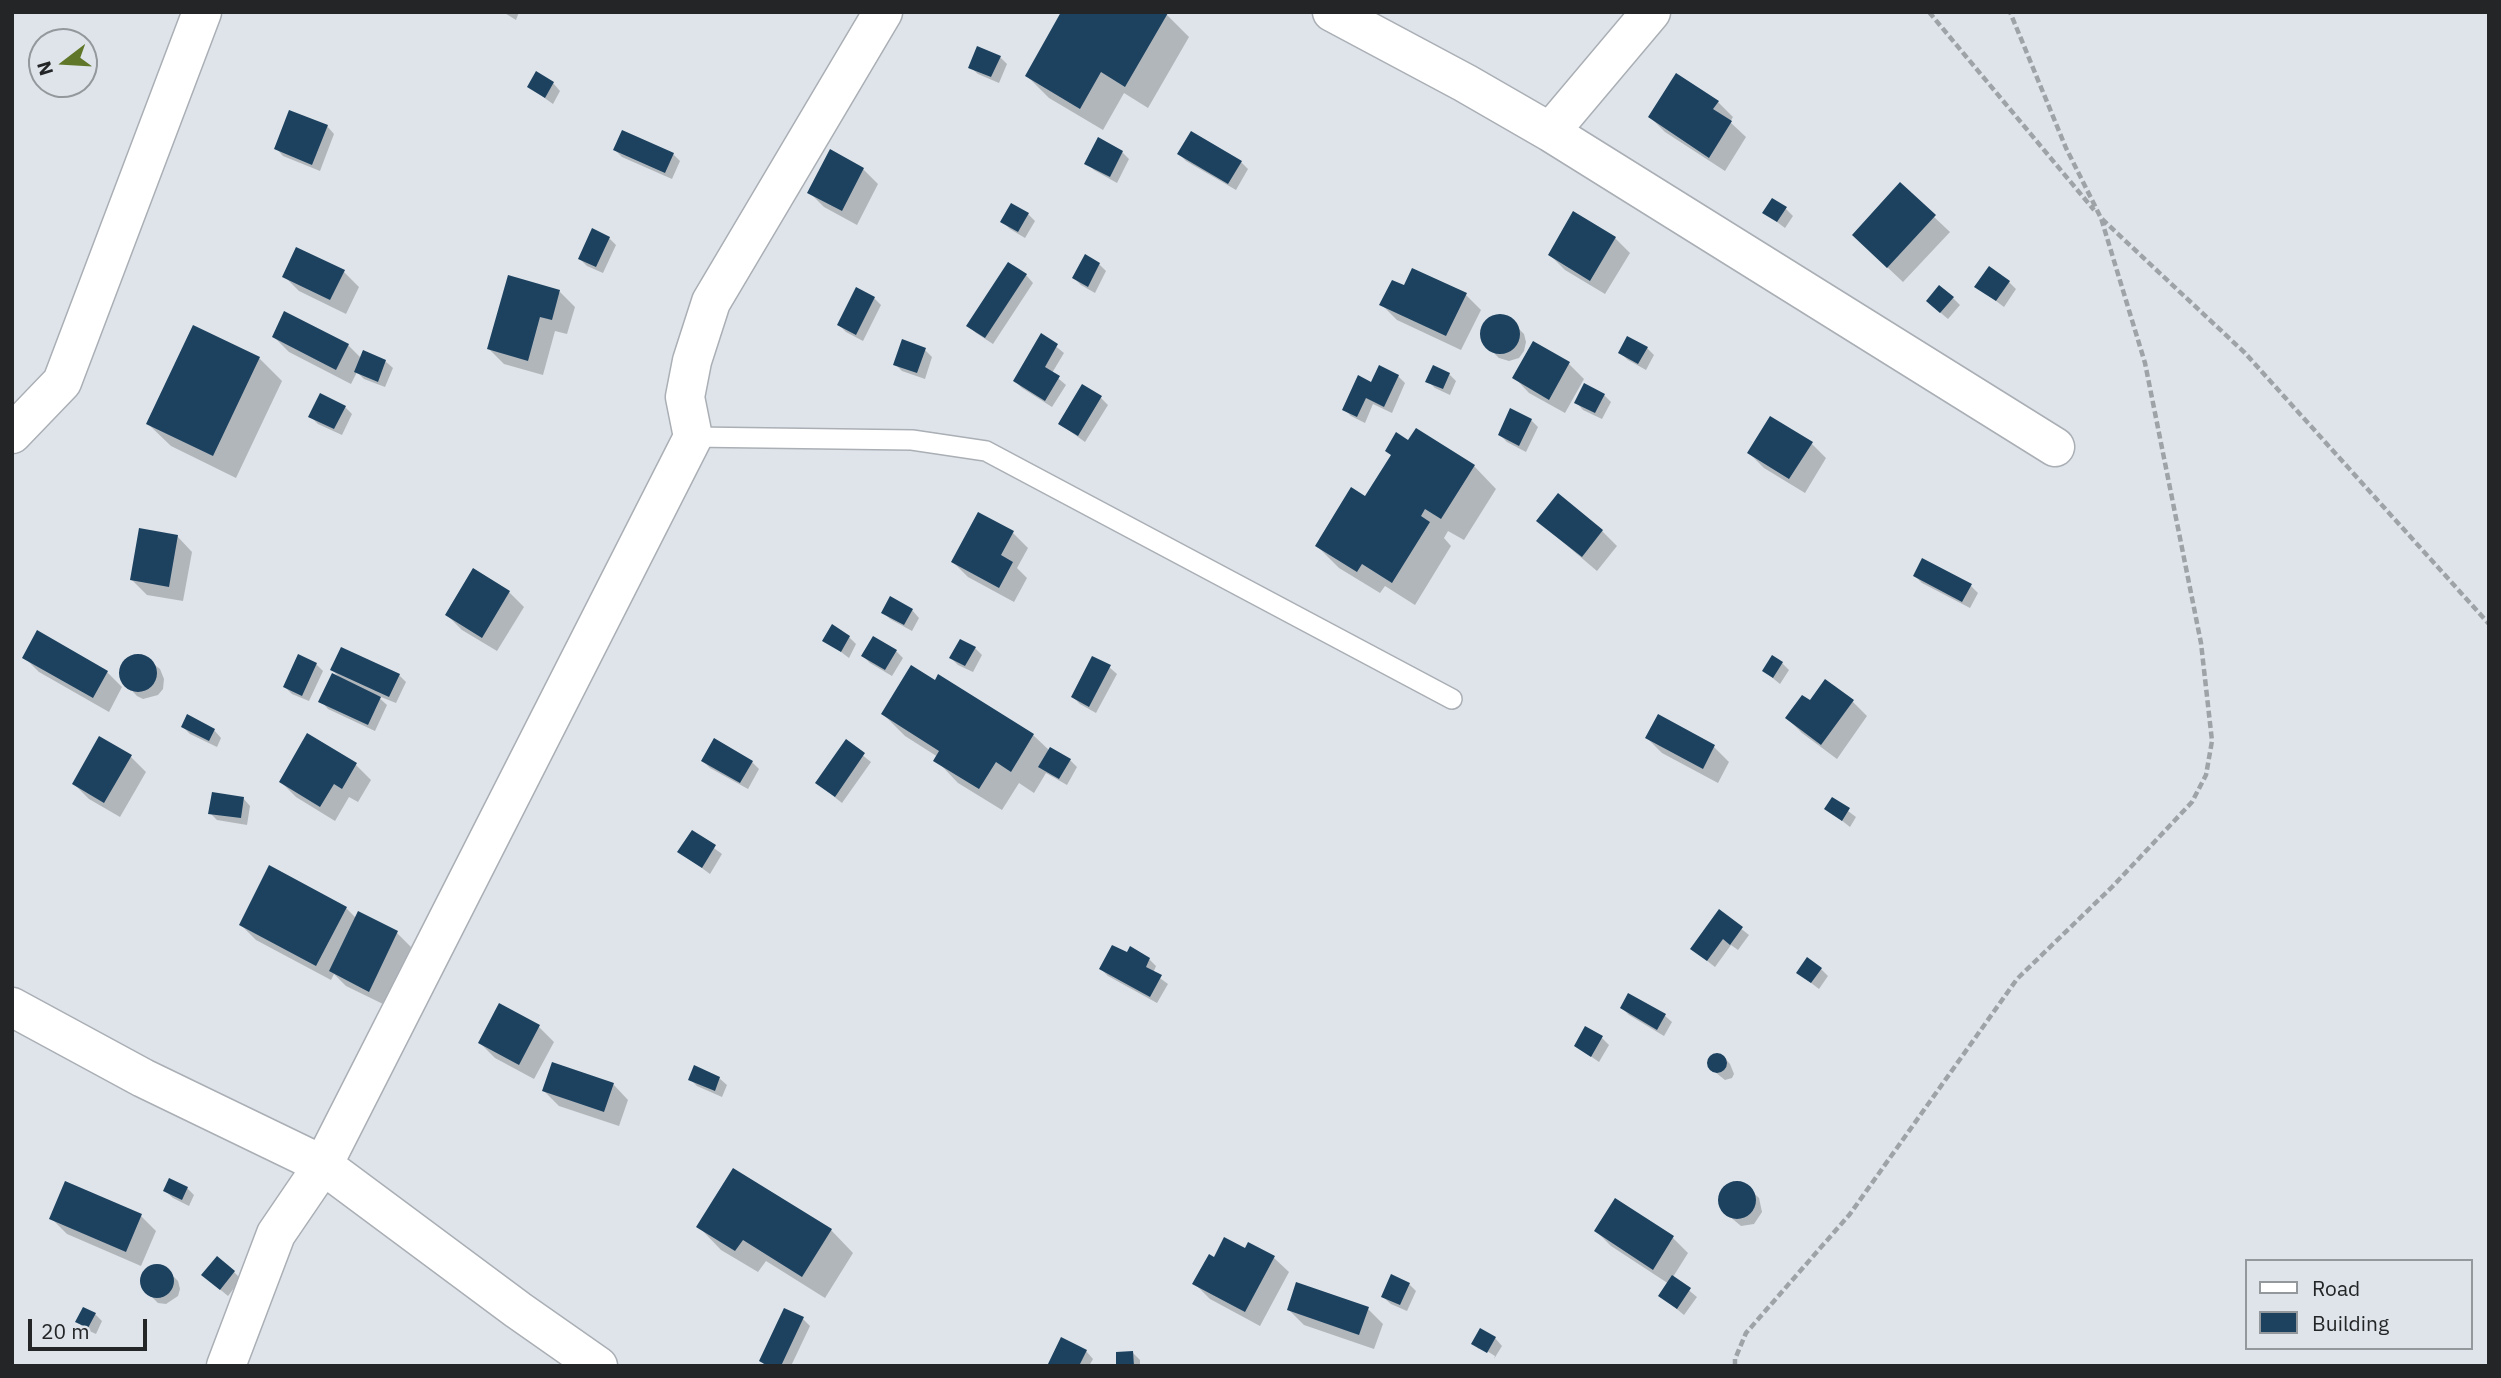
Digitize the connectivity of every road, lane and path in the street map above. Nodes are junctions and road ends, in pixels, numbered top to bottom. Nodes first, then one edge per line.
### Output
1 (201, 12) edge
2 (883, 12) edge
3 (1332, 12) edge
4 (1651, 12) edge
5 (1929, 12) edge
6 (2010, 12) edge
7 (1550, 132) junction
8 (2101, 218) junction
9 (12, 434) edge
10 (693, 437) junction
11 (2055, 447) dead end
12 (2489, 624) edge
13 (1452, 699) dead end
14 (12, 1007) edge
15 (323, 1165) junction
16 (226, 1366) edge
17 (598, 1366) edge
18 (1735, 1366) edge

1 - 9 street
2 - 10 street
3 - 7 street
4 - 7 street
5 - 8 path
6 - 8 path
7 - 11 street
8 - 12 path
8 - 18 path
10 - 13 lane
10 - 15 street
14 - 15 street
15 - 16 street
15 - 17 street

